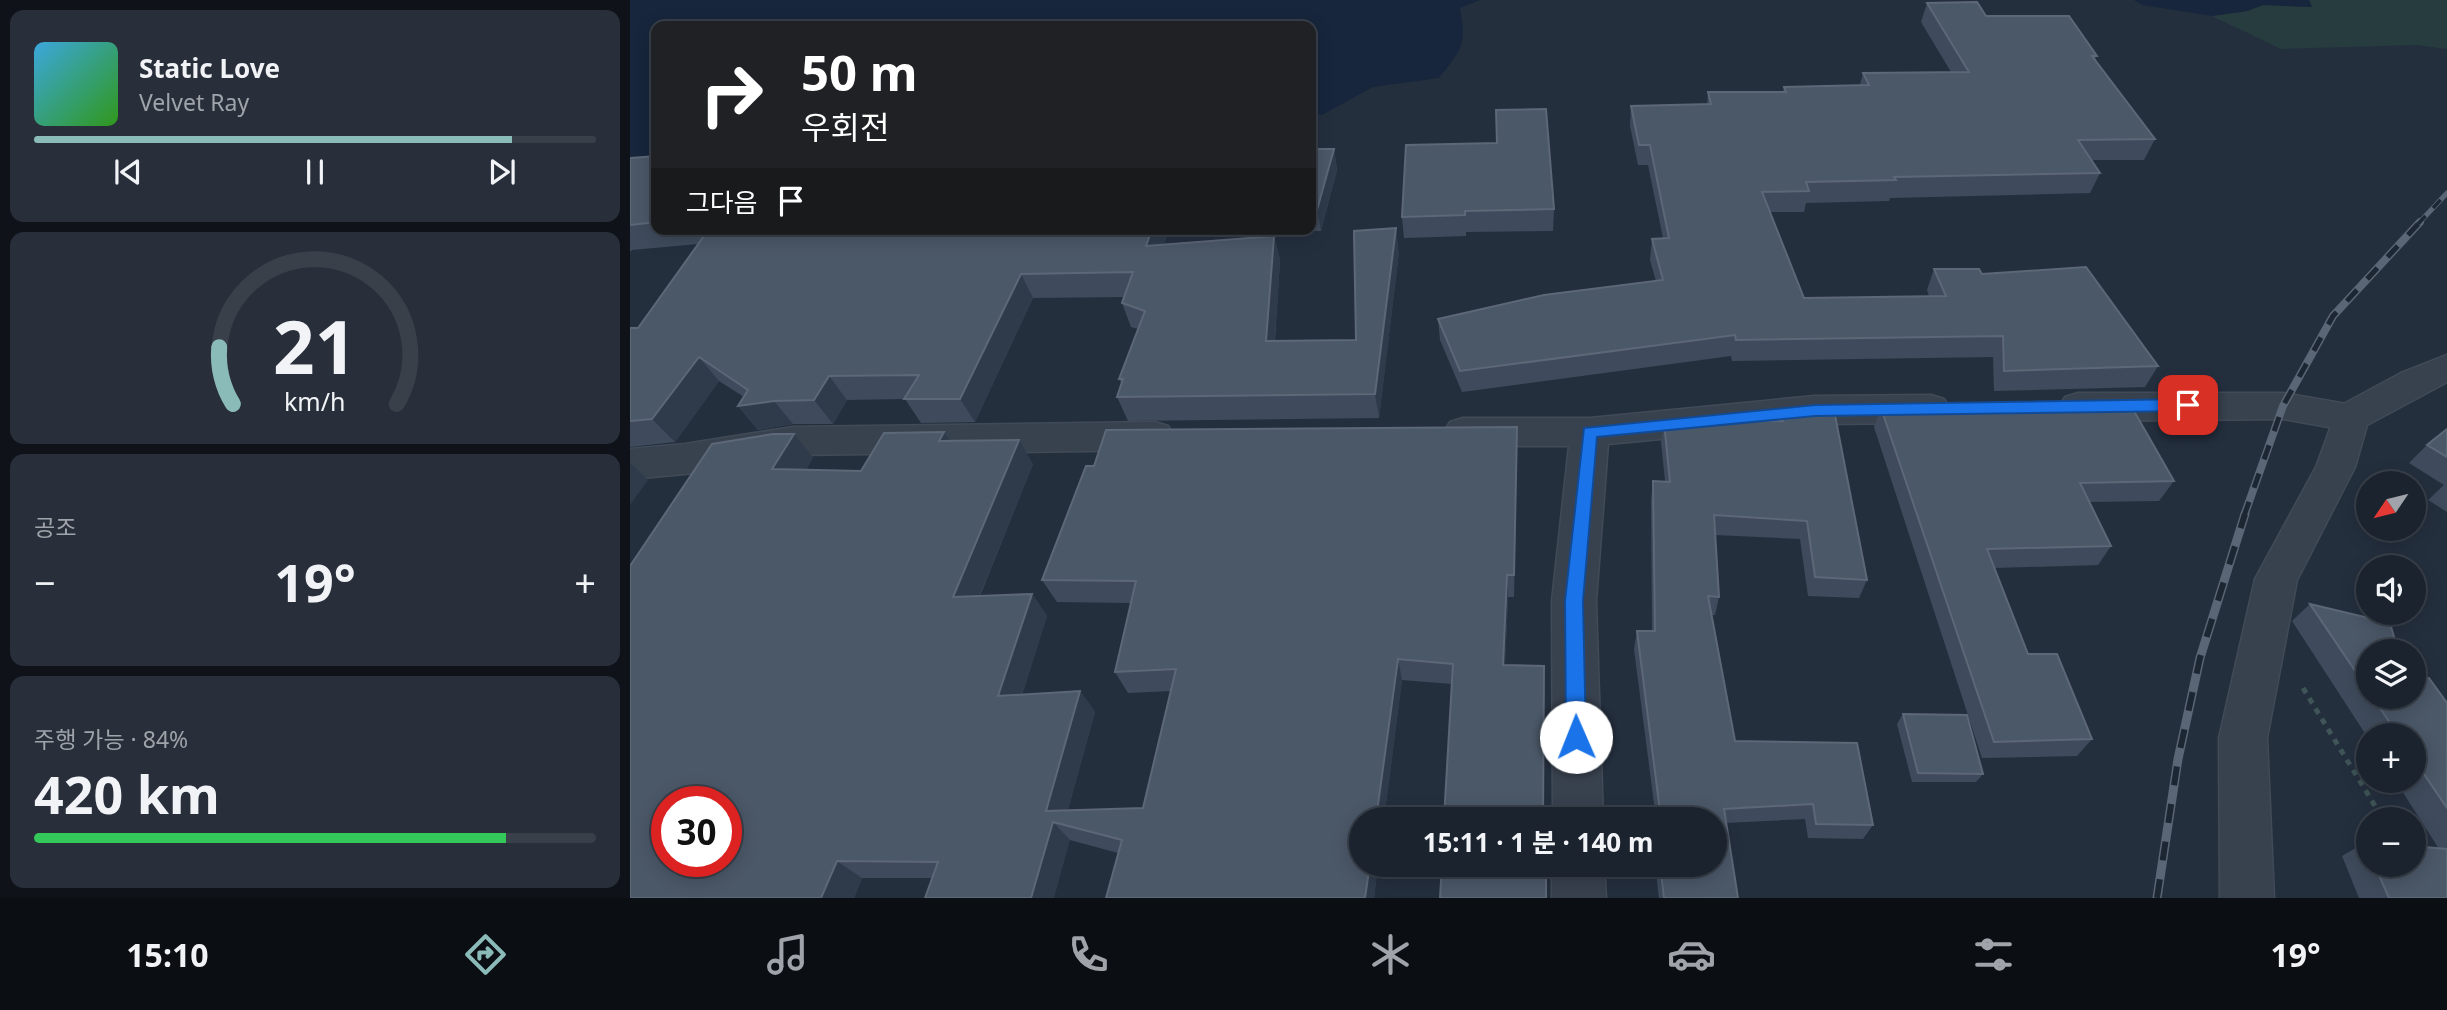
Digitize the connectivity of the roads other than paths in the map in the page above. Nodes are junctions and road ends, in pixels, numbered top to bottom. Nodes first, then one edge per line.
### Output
1 (2447, 368) edge
2 (2050, 407) edge
3 (1967, 408) edge
4 (2351, 417) junction
5 (1427, 432) edge
6 (1590, 432) junction
7 (1193, 435) edge
8 (630, 464) edge
9 (1578, 807) edge
10 (1578, 877) edge
11 (1579, 898) edge
12 (2247, 898) edge

1 - 4 street
2 - 4 street
3 - 6 street
4 - 12 street
5 - 6 street
6 - 9 street
7 - 8 street
10 - 11 street

